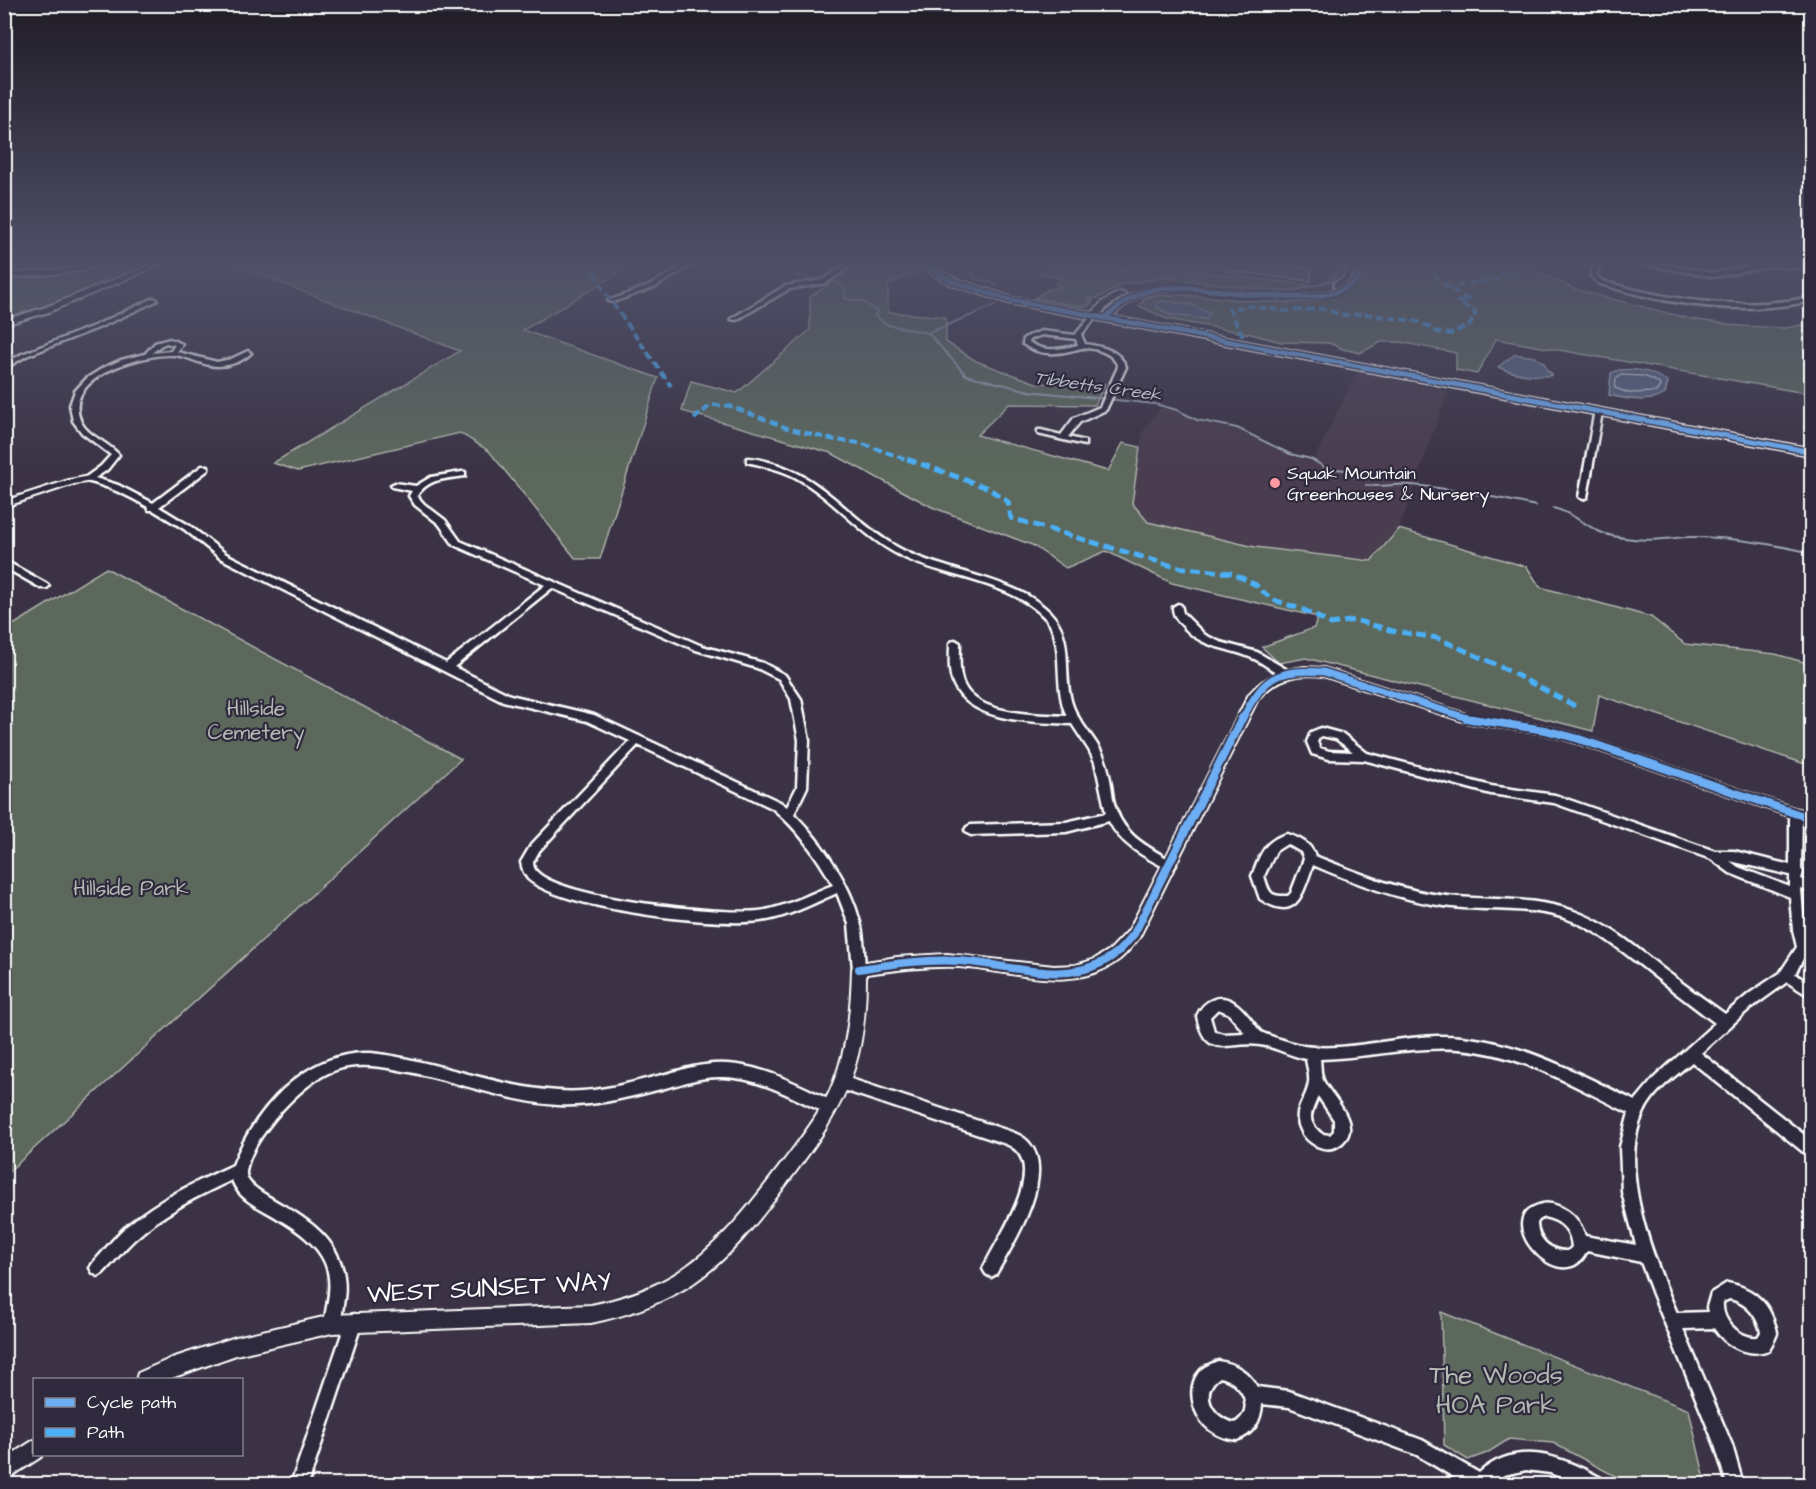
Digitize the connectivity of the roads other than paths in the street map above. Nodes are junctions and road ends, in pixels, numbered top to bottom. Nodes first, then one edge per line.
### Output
1 (87, 330) edge
2 (1085, 330) edge
3 (1171, 330) edge
4 (1078, 337) junction
5 (1082, 346) junction
6 (173, 353) junction
7 (248, 353) dead end
8 (148, 354) junction
9 (4, 367) edge
10 (1598, 412) junction
11 (1041, 432) dead end
12 (1063, 438) junction
13 (1082, 443) dead end
14 (1812, 453) edge
15 (750, 460) dead end
16 (206, 468) dead end
17 (462, 474) dead end
18 (88, 479) junction
19 (395, 485) dead end
20 (417, 489) junction
21 (1583, 497) dead end
22 (4, 504) edge
23 (153, 508) junction
24 (4, 564) edge
25 (550, 585) junction
26 (44, 586) dead end
27 (1178, 608) dead end
28 (955, 643) dead end
29 (446, 668) junction
30 (1286, 673) junction
31 (1075, 720) junction
32 (638, 739) junction
33 (1364, 756) dead end
34 (1796, 813) junction
35 (789, 814) junction
36 (1112, 816) junction
37 (1812, 819) edge
38 (971, 830) dead end
39 (1715, 856) junction
40 (1310, 859) junction
41 (1170, 865) junction
42 (1797, 883) junction
43 (840, 887) junction
44 (1812, 888) edge
45 (1807, 944) edge
46 (859, 969) junction
47 (1786, 975) junction
48 (1812, 992) edge
49 (1725, 1022) junction
50 (1257, 1038) dead end
51 (1312, 1053) junction
52 (1692, 1053) junction
53 (1316, 1082) dead end
54 (842, 1083) junction
55 (829, 1107) junction
56 (1637, 1110) junction
57 (1812, 1149) edge
58 (238, 1170) junction
59 (1580, 1242) dead end
60 (1646, 1255) junction
61 (98, 1268) dead end
62 (991, 1269) dead end
63 (1718, 1320) dead end
64 (1673, 1321) junction
65 (354, 1322) junction
66 (332, 1324) junction
67 (149, 1378) edge
68 (1253, 1395) dead end
69 (33, 1451) edge
70 (4, 1471) edge
71 (299, 1485) edge
72 (1480, 1485) edge
73 (1595, 1485) edge
74 (1735, 1485) edge

1 - 9 street
2 - 4 street
3 - 10 main road
4 - 5 street
4 - 5 street
5 - 12 street
6 - 7 street
6 - 8 street
6 - 8 street
8 - 18 street
10 - 14 main road
10 - 21 street
11 - 12 street
12 - 13 street
15 - 31 street
16 - 23 street
17 - 20 street
18 - 22 street
18 - 23 street
19 - 20 street
20 - 25 street
23 - 29 street
24 - 26 street
25 - 29 street
25 - 35 street
27 - 30 street
28 - 31 street
29 - 32 street
30 - 34 street
30 - 41 street
31 - 36 street
32 - 35 street
32 - 43 street
33 - 39 street
34 - 37 street
34 - 42 street
35 - 43 street
36 - 38 street
36 - 41 street
39 - 42 street
39 - 42 street
40 - 40 street
40 - 49 street
41 - 46 street
42 - 44 street
42 - 45 street
43 - 46 street
45 - 47 street
46 - 54 street, WEST SUNSET WAY
47 - 48 street
47 - 49 street
49 - 52 street
50 - 51 street
51 - 53 street
51 - 56 street
52 - 56 street
52 - 57 street
54 - 55 street, WEST SUNSET WAY
54 - 62 street
55 - 58 street
55 - 65 street, WEST SUNSET WAY
56 - 60 street
58 - 61 street
58 - 66 street
59 - 60 street
60 - 64 street
63 - 64 street
64 - 74 street
65 - 66 street, WEST SUNSET WAY
65 - 71 street
66 - 67 street, WEST SUNSET WAY
68 - 72 street
69 - 70 street
72 - 73 street

